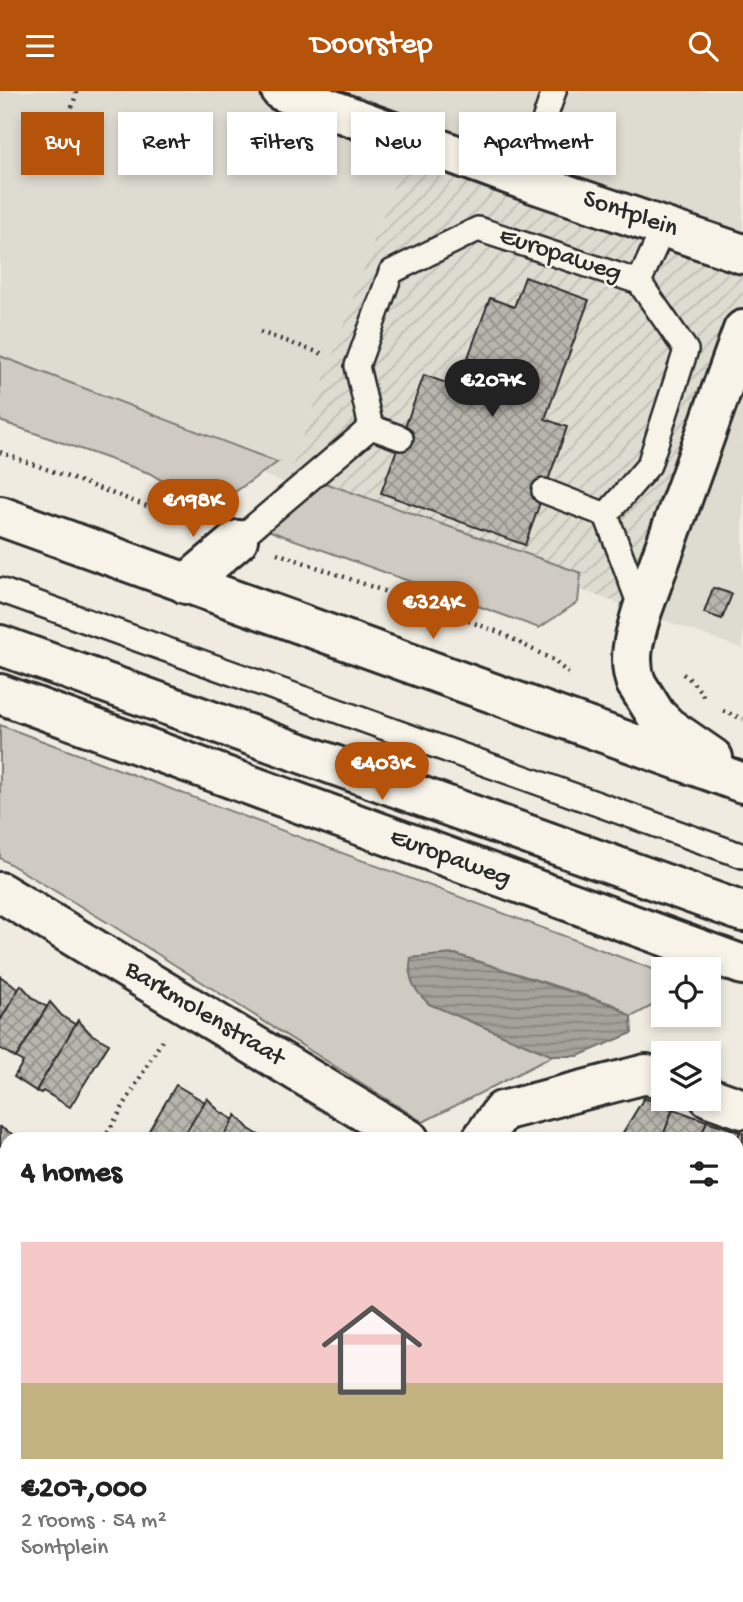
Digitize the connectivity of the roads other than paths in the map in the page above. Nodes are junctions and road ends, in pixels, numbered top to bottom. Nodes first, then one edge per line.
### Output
1 (281, 91) edge
2 (554, 91) edge
3 (524, 180) junction
4 (664, 227) junction
5 (743, 254) edge
6 (639, 282) junction
7 (743, 330) edge
8 (371, 428) junction
9 (401, 438) dead end
10 (544, 491) dead end
11 (606, 515) junction
12 (0, 516) edge
13 (238, 540) joint
14 (186, 584) junction
15 (0, 590) edge
16 (642, 611) junction
17 (0, 645) edge
18 (0, 694) edge
19 (743, 781) edge
20 (743, 856) edge
21 (0, 892) edge
22 (743, 912) edge
23 (743, 965) edge
24 (651, 1076) edge
25 (721, 1101) edge
26 (743, 1109) edge
27 (397, 1132) edge
28 (487, 1132) edge

1 - 3 street, Sontplein
2 - 3 lane
3 - 4 street, Sontplein
4 - 5 street, Sontplein
4 - 6 lane
6 - 8 lane, Europaweg
6 - 11 lane, Europaweg
7 - 16 street
8 - 9 lane
8 - 13 lane
10 - 11 lane
11 - 16 lane
12 - 14 street
13 - 14 street
14 - 19 street
15 - 20 lane
16 - 19 street
17 - 22 street, Europaweg
18 - 23 street, Europaweg
21 - 27 street, Barkmolenstraat
24 - 28 street
25 - 26 street

